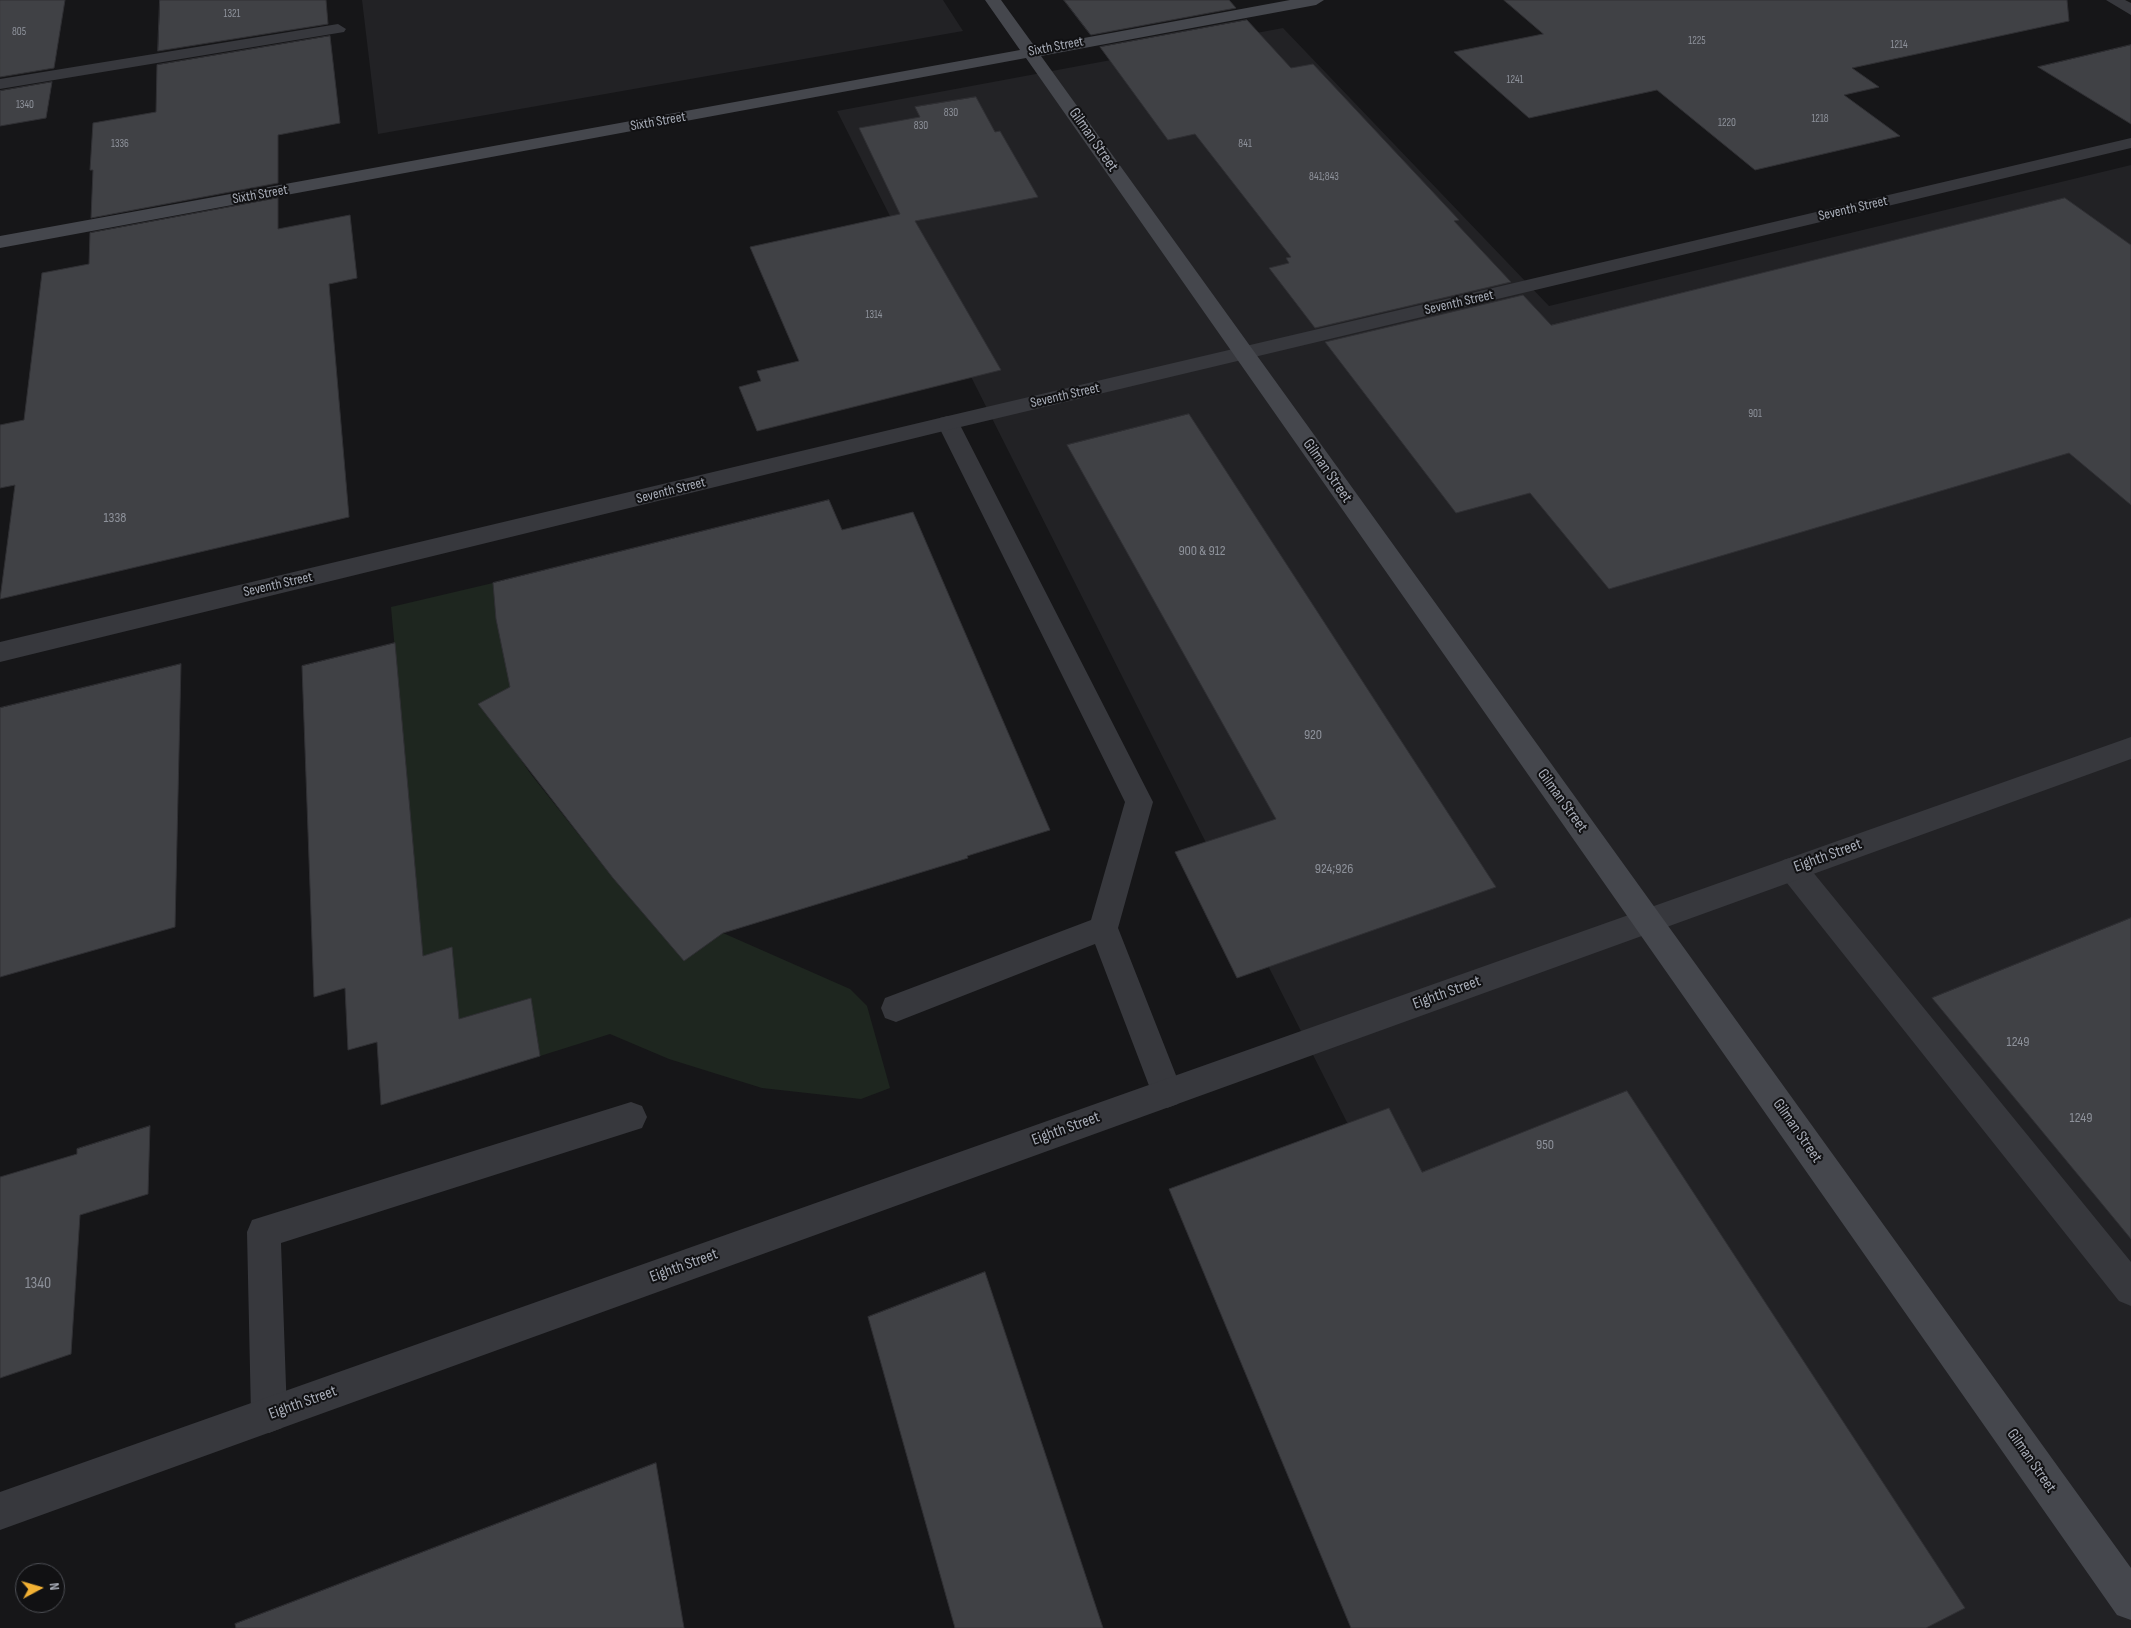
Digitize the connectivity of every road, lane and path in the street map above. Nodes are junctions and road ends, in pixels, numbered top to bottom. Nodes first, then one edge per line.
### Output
1 (993, 0) edge
2 (1316, 0) edge
3 (2114, 0) edge
4 (2131, 10) edge
5 (338, 29) dead end
6 (1030, 52) junction
7 (0, 84) edge
8 (2131, 143) edge
9 (0, 242) edge
10 (1244, 354) junction
11 (948, 423) junction
12 (0, 652) edge
13 (2131, 748) edge
14 (1793, 869) junction
15 (1647, 921) junction
16 (1103, 928) junction
17 (896, 1008) dead end
18 (1167, 1093) junction
19 (631, 1117) dead end
20 (2131, 1289) edge
21 (269, 1415) junction
22 (0, 1510) edge
23 (2131, 1602) edge

1 - 6 main road, Gilman Street
2 - 6 main road, Sixth Street
3 - 4 street
5 - 7 street
6 - 9 main road, Sixth Street
6 - 10 main road, Gilman Street
8 - 10 street, Seventh Street
10 - 11 street, Seventh Street
10 - 15 main road, Gilman Street
11 - 12 street, Seventh Street
11 - 16 street
13 - 14 street, Eighth Street
14 - 15 street, Eighth Street
14 - 20 street
15 - 18 street, Eighth Street
15 - 23 main road, Gilman Street
16 - 17 street
16 - 18 street
18 - 21 street, Eighth Street
19 - 21 street
21 - 22 street, Eighth Street

